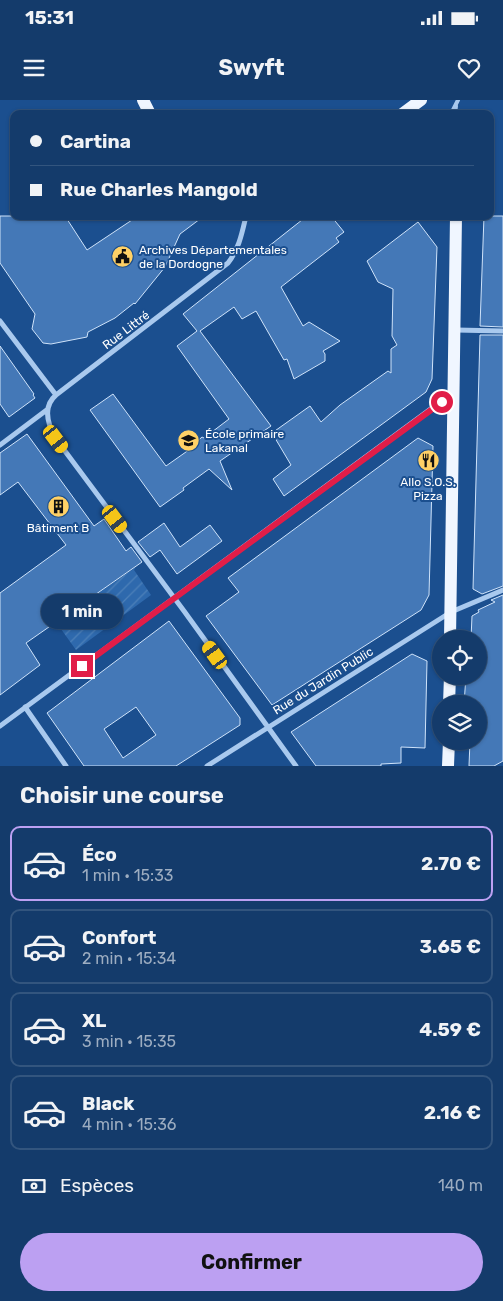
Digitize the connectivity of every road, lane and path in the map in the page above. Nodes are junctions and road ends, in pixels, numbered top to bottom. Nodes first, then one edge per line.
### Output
1 (245, 220) edge
2 (456, 220) edge
3 (0, 321) edge
4 (455, 330) junction
5 (503, 331) edge
6 (454, 392) junction
7 (56, 395) junction
8 (48, 409) junction
9 (0, 445) edge
10 (503, 590) edge
11 (174, 599) junction
12 (450, 612) junction
13 (450, 630) edge
14 (25, 707) junction
15 (0, 726) edge
16 (268, 727) junction
17 (449, 750) edge
18 (66, 766) edge
19 (207, 766) edge
20 (296, 766) edge
21 (448, 766) edge

1 - 7 street, Rue Littré
2 - 4 main road
3 - 7 street
4 - 5 street
4 - 6 main road
6 - 11 street
6 - 12 main road
7 - 8 street, Rue Littré
8 - 9 street, Rue Littré
8 - 11 street
10 - 12 street, Rue du Jardin Public
11 - 14 street
11 - 16 street
12 - 13 main road
12 - 16 street, Rue du Jardin Public
14 - 15 street
14 - 18 street
16 - 19 street, Rue du Jardin Public
16 - 20 street
17 - 21 main road

